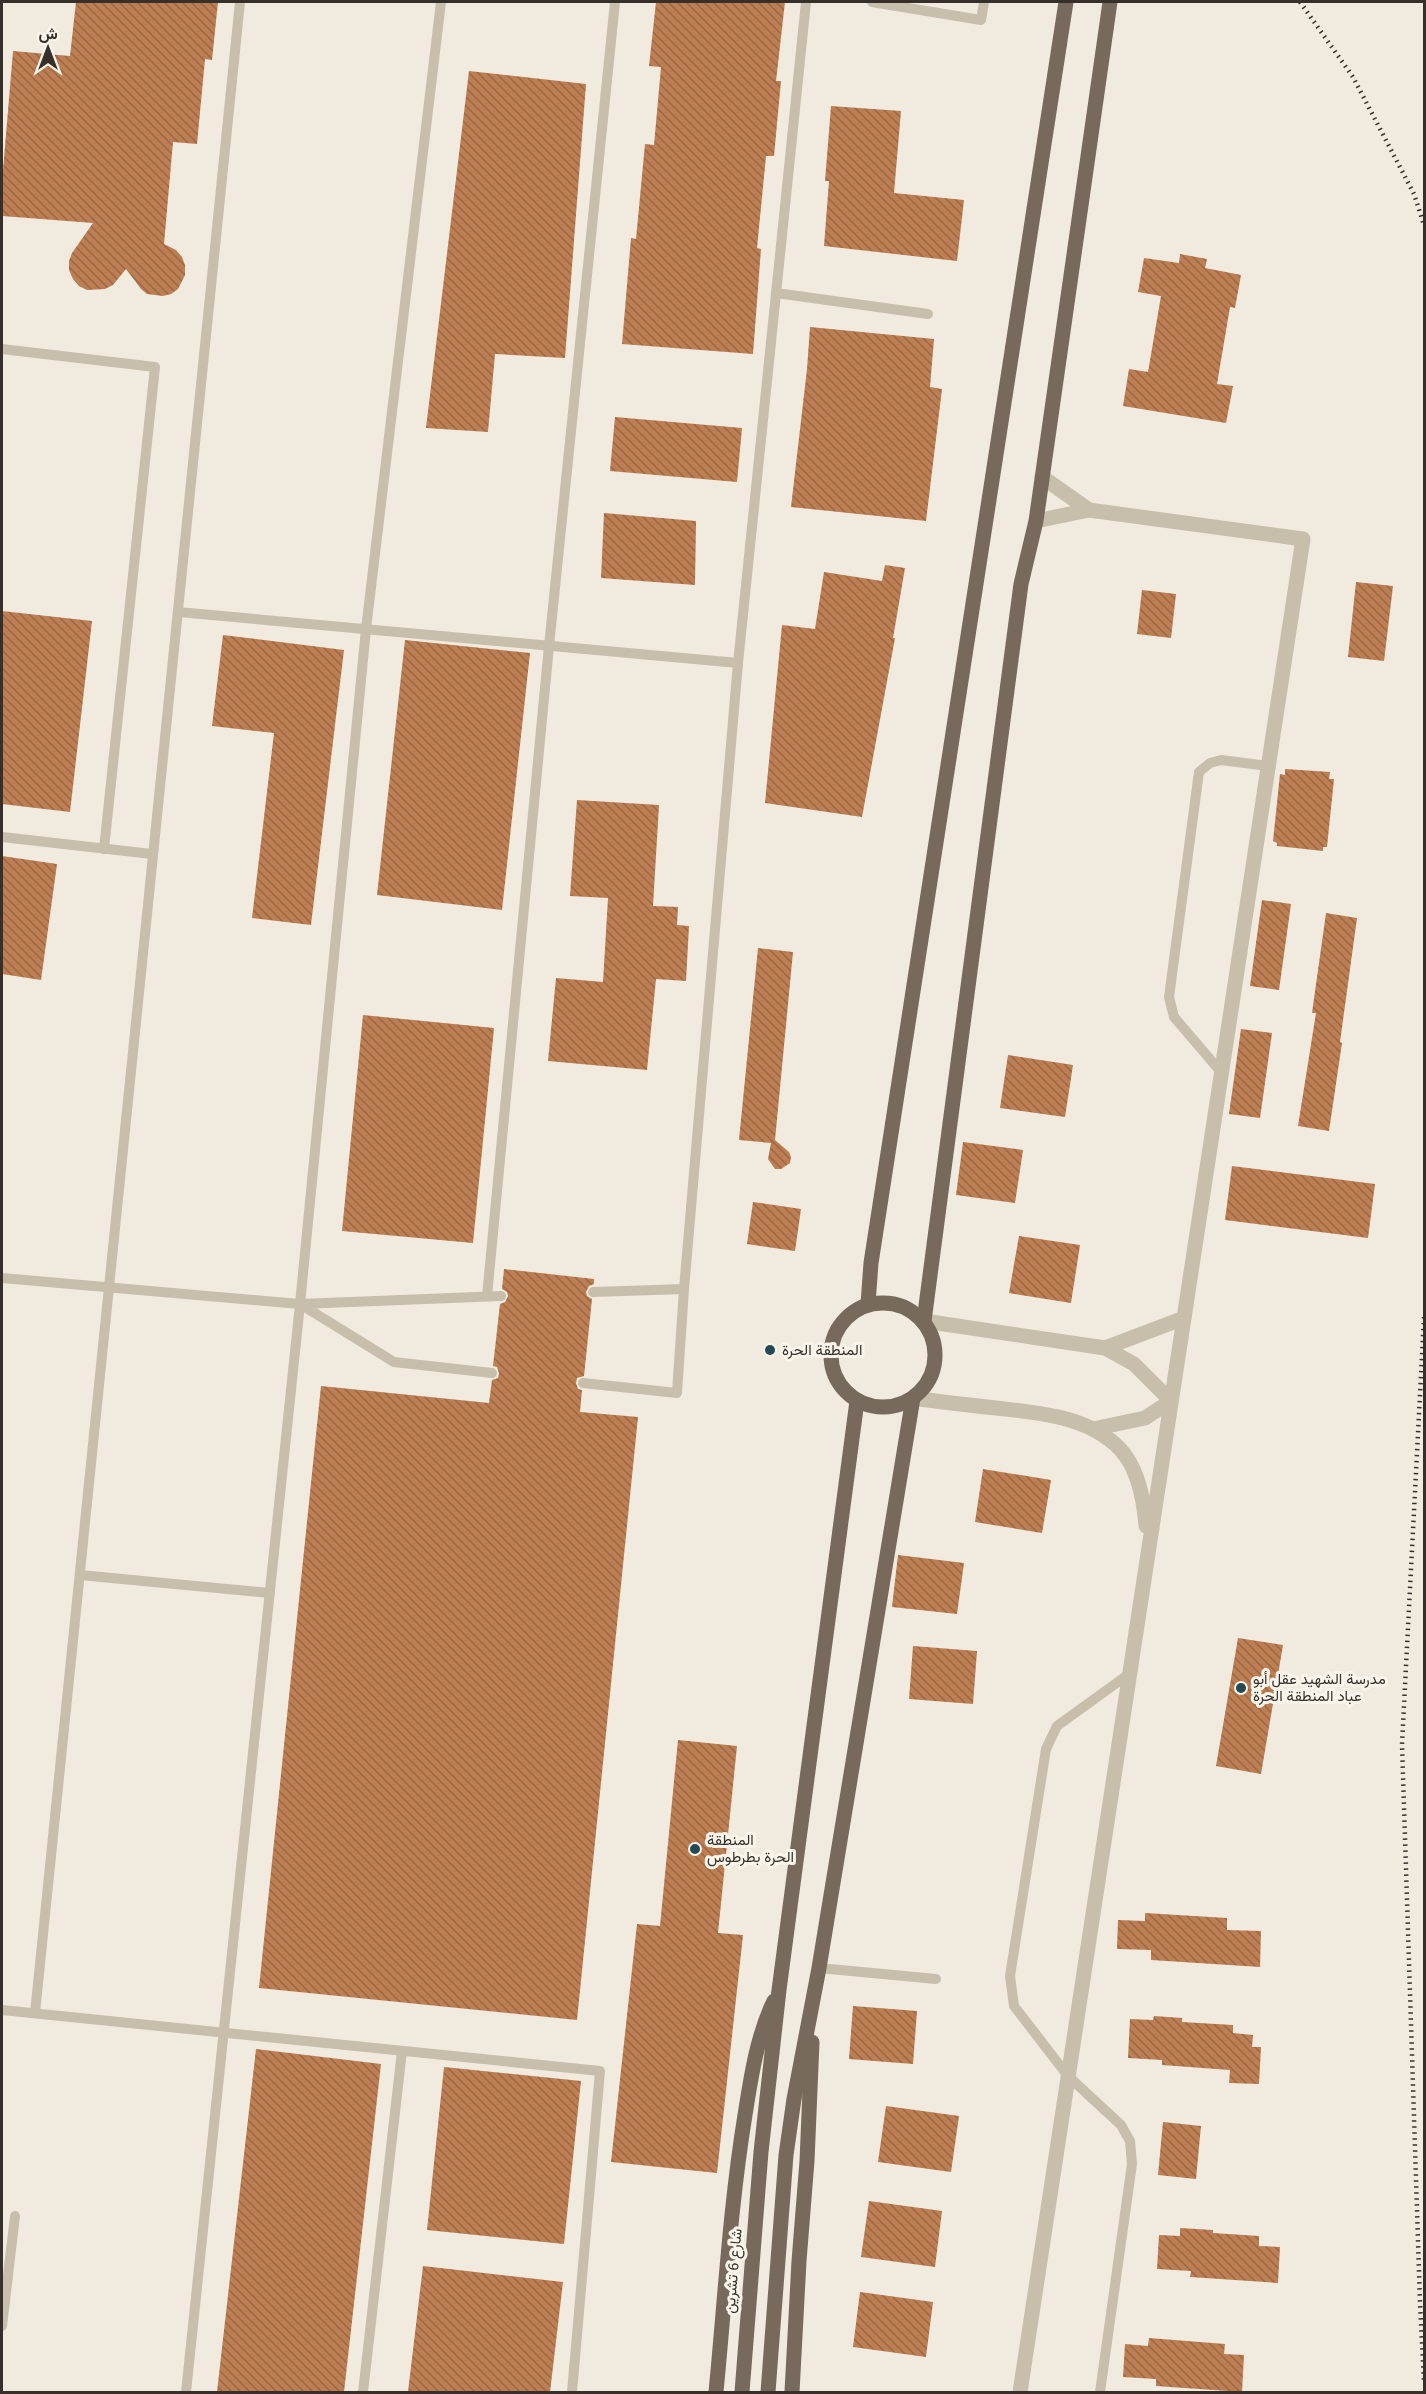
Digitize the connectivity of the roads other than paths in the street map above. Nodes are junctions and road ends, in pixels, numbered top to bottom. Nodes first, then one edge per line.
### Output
1 (240, 2) edge
2 (441, 2) edge
3 (615, 2) edge
4 (806, 2) edge
5 (872, 2) edge
6 (984, 2) edge
7 (1066, 2) edge
8 (1110, 2) edge
9 (776, 293) junction
10 (928, 314) dead end
11 (2, 350) edge
12 (1042, 477) junction
13 (1089, 510) junction
14 (1036, 521) junction
15 (178, 612) junction
16 (366, 629) junction
17 (549, 646) junction
18 (738, 663) junction
19 (1268, 766) junction
20 (2, 837) edge
21 (104, 849) junction
22 (152, 854) junction
23 (1221, 1072) junction
24 (2, 1278) edge
25 (109, 1288) junction
26 (684, 1289) junction
27 (593, 1292) dead end
28 (487, 1296) junction
29 (501, 1296) dead end
30 (300, 1304) junction
31 (868, 1304) junction
32 (1184, 1318) junction
33 (924, 1321) junction
34 (1105, 1348) junction
35 (492, 1373) dead end
36 (583, 1383) dead end
37 (913, 1398) junction
38 (857, 1401) junction
39 (1171, 1401) junction
40 (1093, 1429) junction
41 (1149, 1549) junction
42 (80, 1575) junction
43 (270, 1593) junction
44 (1130, 1674) junction
45 (819, 1968) junction
46 (936, 1979) dead end
47 (779, 1990) junction
48 (813, 1995) junction
49 (2, 2010) edge
50 (35, 2013) junction
51 (224, 2032) junction
52 (402, 2051) junction
53 (1068, 2076) junction
54 (15, 2216) dead end
55 (2, 2326) edge
56 (186, 2392) edge
57 (363, 2392) edge
58 (572, 2392) edge
59 (716, 2392) edge
60 (742, 2392) edge
61 (768, 2392) edge
62 (792, 2392) edge
63 (1020, 2392) edge
64 (1100, 2392) edge

1 - 15 lane
2 - 16 lane
3 - 17 lane
4 - 9 lane
5 - 6 lane
7 - 31 main road
8 - 12 main road
9 - 10 lane
9 - 18 lane
11 - 21 lane
12 - 13 street
12 - 14 main road
13 - 14 street
13 - 19 street
14 - 33 main road
15 - 16 lane
15 - 22 lane
16 - 17 lane
16 - 30 lane
17 - 18 lane
17 - 28 lane
18 - 26 lane
19 - 23 street
19 - 23 lane
20 - 21 lane
21 - 22 lane
22 - 25 lane
23 - 32 street
24 - 25 lane
25 - 30 lane
25 - 42 lane
26 - 27 lane
26 - 36 lane
28 - 29 lane
28 - 30 lane
30 - 35 lane
30 - 43 lane
31 - 33 main road
31 - 38 main road
32 - 34 street
32 - 39 street
33 - 34 street
33 - 37 main road
34 - 39 street
37 - 38 main road
37 - 40 street
37 - 45 main road
38 - 47 main road, شارع 6 تشرين
39 - 40 street
39 - 41 street
40 - 41 street
41 - 44 street
42 - 43 lane
42 - 50 lane
43 - 51 lane
44 - 53 street
44 - 53 lane
45 - 46 lane
45 - 48 main road
47 - 59 main road
47 - 60 main road, شارع 6 تشرين
48 - 61 main road
48 - 62 main road
49 - 50 lane
50 - 51 lane
51 - 52 lane
51 - 56 lane
52 - 57 lane
52 - 58 lane
53 - 63 street
53 - 64 lane
54 - 55 lane

